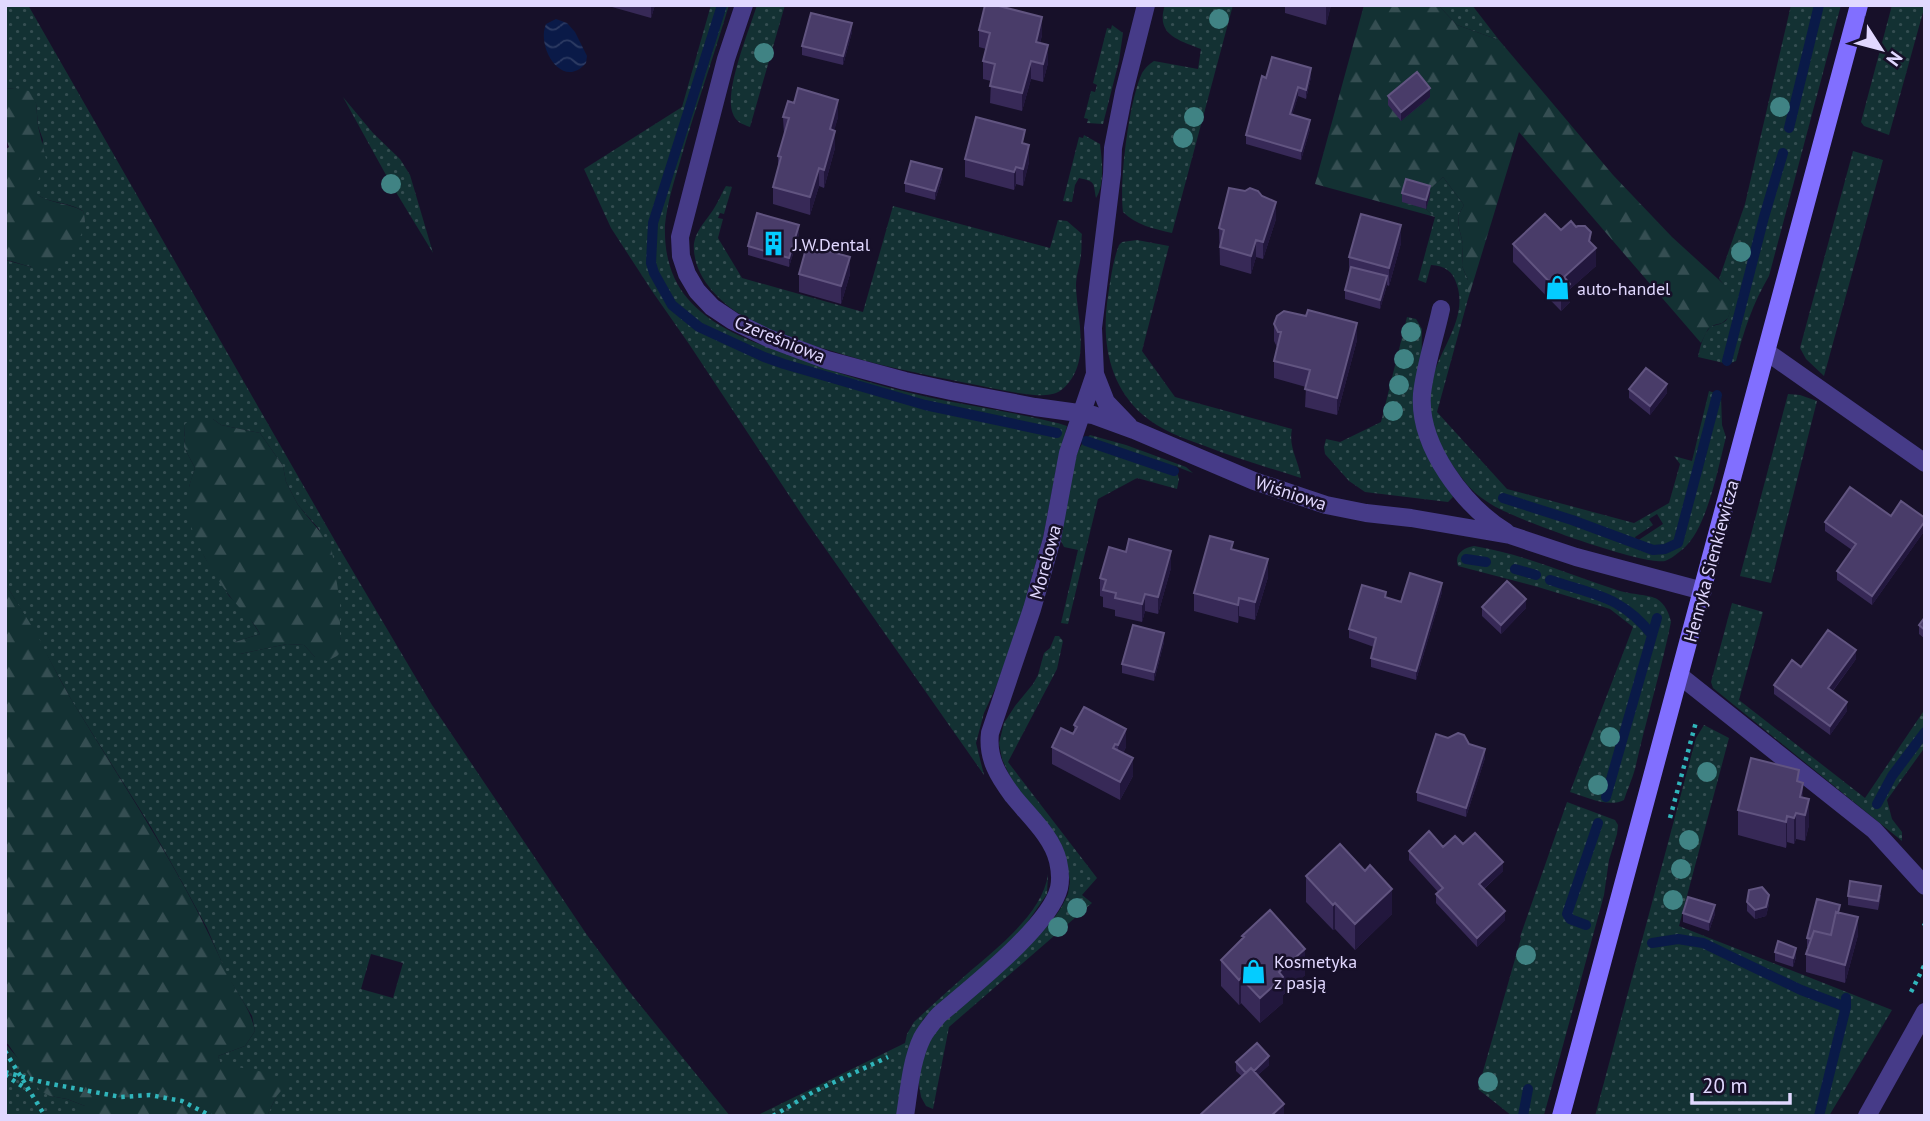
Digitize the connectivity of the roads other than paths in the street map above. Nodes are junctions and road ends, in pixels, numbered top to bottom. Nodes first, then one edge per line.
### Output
1 (744, 5) edge
2 (1146, 5) edge
3 (1859, 5) edge
4 (1441, 309) dead end
5 (1767, 352) junction
6 (1095, 374) junction
7 (1082, 412) junction
8 (1134, 430) junction
9 (1925, 463) edge
10 (1510, 535) junction
11 (1703, 590) junction
12 (1679, 675) junction
13 (1925, 886) edge
14 (1925, 1012) edge
15 (905, 1116) edge
16 (1561, 1116) edge
17 (1867, 1116) edge

1 - 7 street, Czereśniowa
2 - 6 street, Morelowa
3 - 5 street, Henryka Sienkiewicza
4 - 10 street, Wiśniowa
5 - 9 street
5 - 11 street, Henryka Sienkiewicza
6 - 7 street, Morelowa
6 - 8 street, Morelowa
7 - 8 street, Wiśniowa
7 - 15 street, Morelowa
8 - 10 street, Wiśniowa
10 - 11 street, Wiśniowa
11 - 12 street, Henryka Sienkiewicza
12 - 13 street
12 - 16 street, Henryka Sienkiewicza
14 - 17 street

